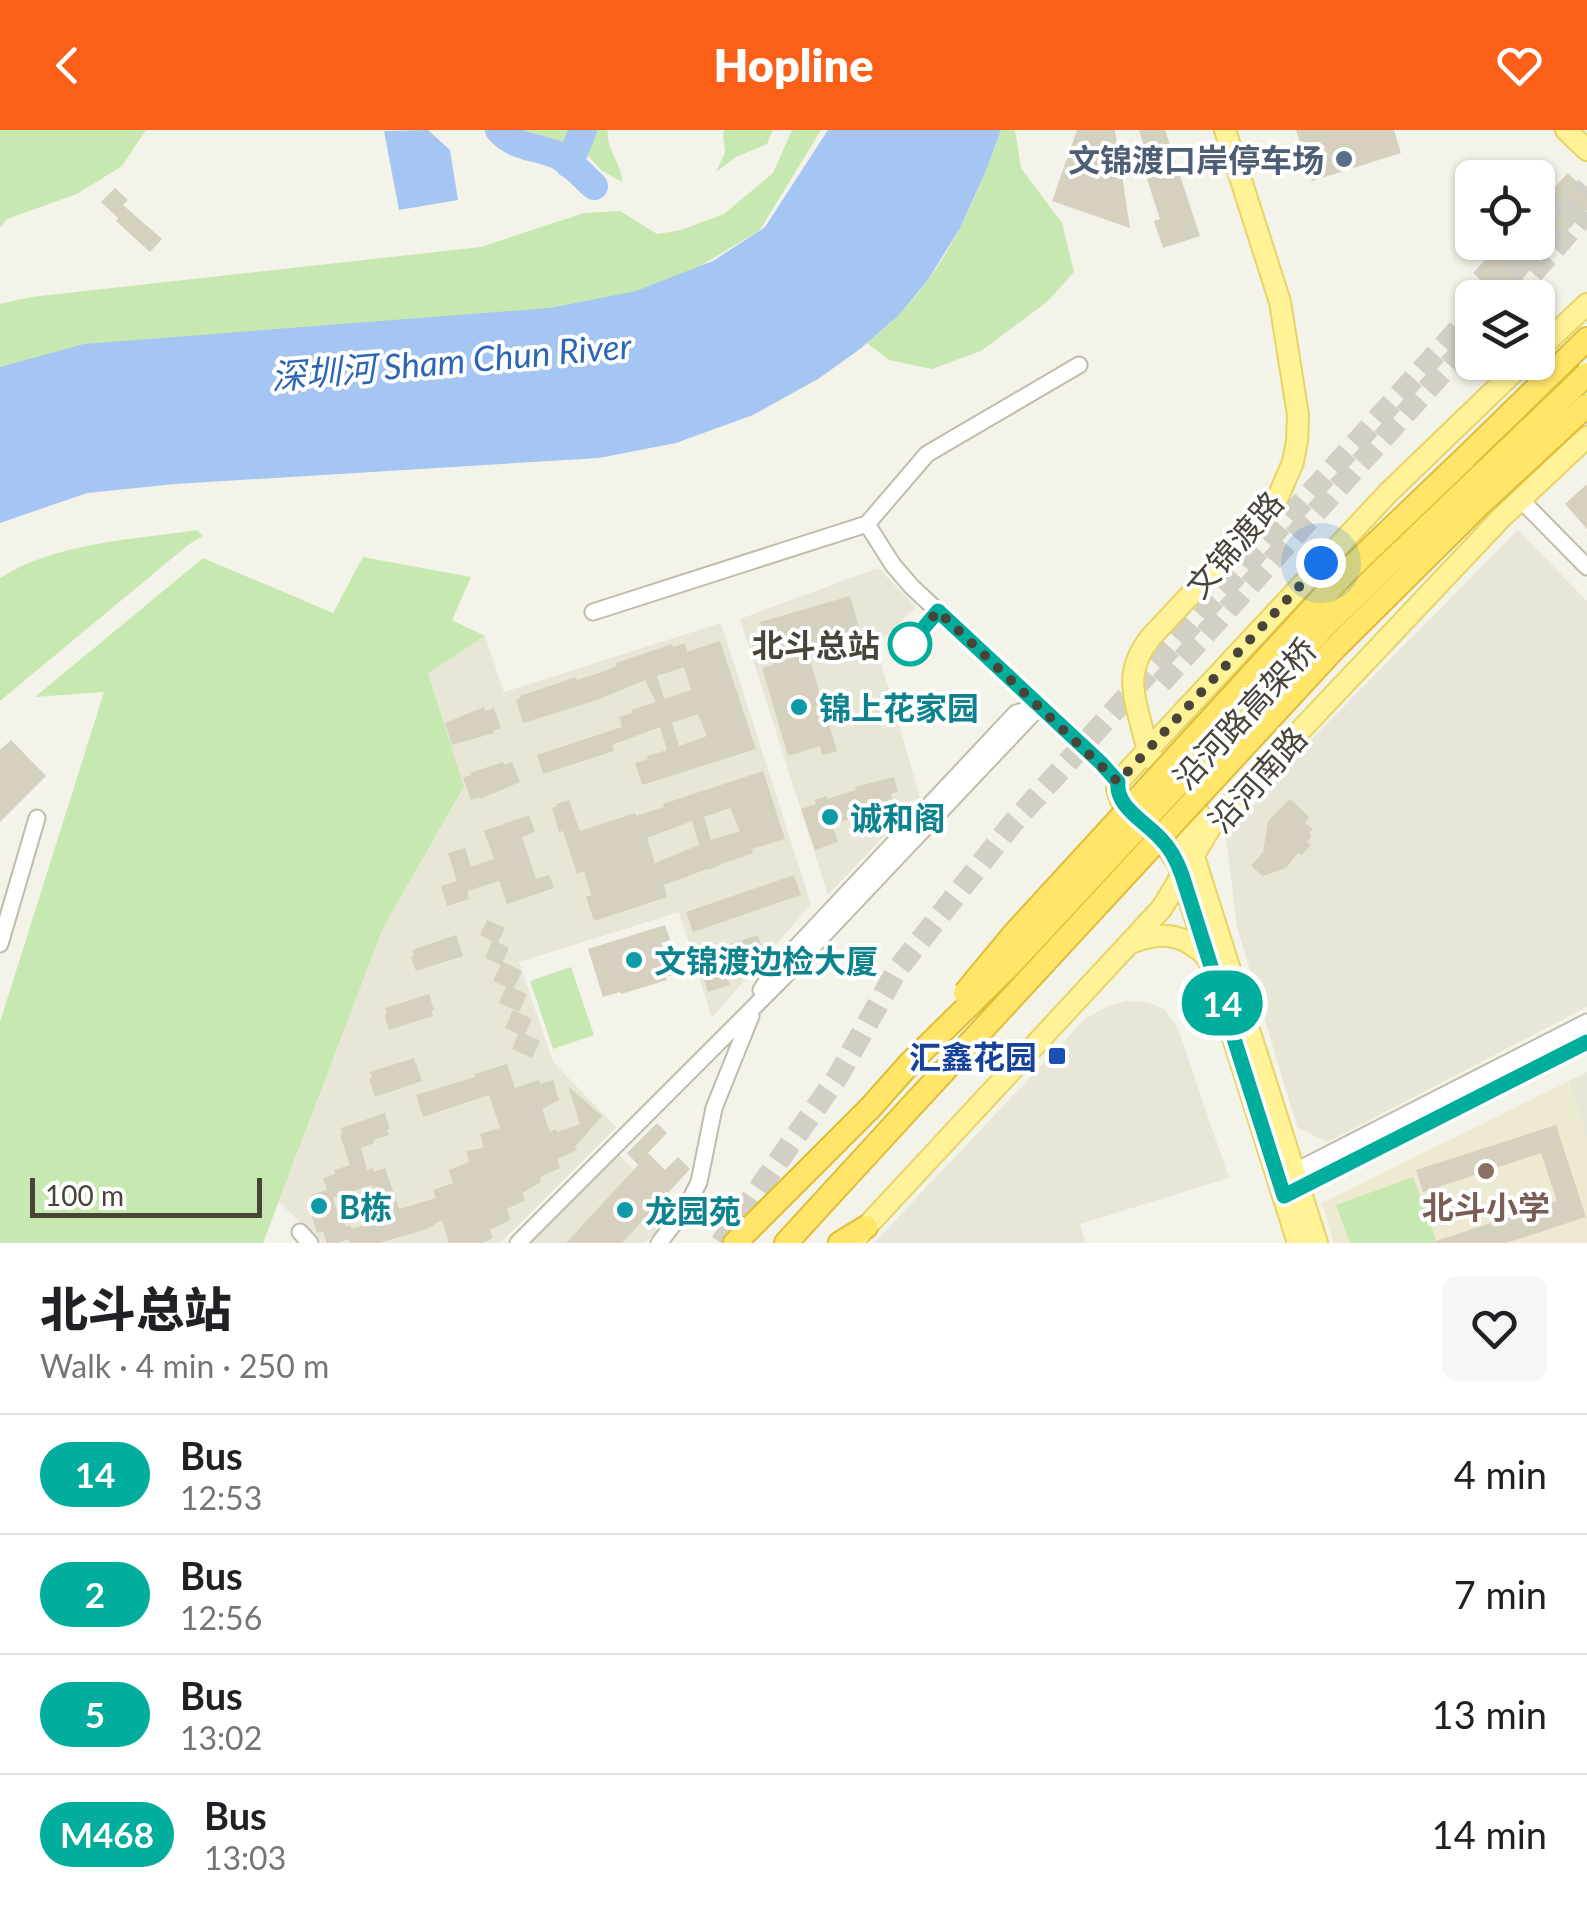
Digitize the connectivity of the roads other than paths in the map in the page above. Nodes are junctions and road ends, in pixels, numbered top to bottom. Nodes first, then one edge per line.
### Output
1 (1225, 130) edge
2 (1566, 130) edge
3 (1587, 150) edge
4 (1587, 304) edge
5 (1555, 334) edge
6 (1587, 339) edge
7 (1079, 365) dead end
8 (1587, 374) edge
9 (1506, 380) edge
10 (1587, 405) edge
11 (1587, 436) edge
12 (1520, 500) junction
13 (867, 524) junction
14 (1587, 567) edge
15 (593, 612) dead end
16 (1040, 706) junction
17 (1148, 749) junction
18 (1118, 782) junction
19 (38, 818) dead end
20 (1186, 861) junction
21 (0, 944) edge
22 (1130, 944) junction
23 (1208, 958) junction
24 (755, 1006) junction
25 (1587, 1022) edge
26 (1587, 1042) edge
27 (911, 1062) junction
28 (1289, 1184) junction
29 (858, 1235) edge
30 (518, 1243) edge
31 (659, 1243) edge
32 (734, 1243) edge
33 (786, 1243) edge
34 (840, 1243) edge
35 (1298, 1243) edge
36 (1316, 1243) edge

1 - 17 main road, 文锦渡路
2 - 3 main road
4 - 5 main road
6 - 27 highway, bridge
7 - 13 street
8 - 27 highway, 沿河路高架桥, bridge
9 - 17 main road
10 - 33 highway, 沿河路高架桥, bridge
11 - 12 main road, 沿河南路
12 - 14 street
12 - 20 main road, 沿河南路
13 - 15 street
13 - 16 street
16 - 18 street
16 - 24 street
17 - 18 main road
17 - 20 main road, 文锦渡路
18 - 20 main road
19 - 21 street
20 - 22 main road, 沿河南路
20 - 23 main road
20 - 28 main road
22 - 23 main road
22 - 29 main road, 沿河南路
23 - 28 main road
24 - 30 street
24 - 31 street
25 - 28 street
26 - 28 street
27 - 32 highway, 沿河路高架桥, bridge
28 - 35 main road
28 - 36 main road
29 - 34 highway

